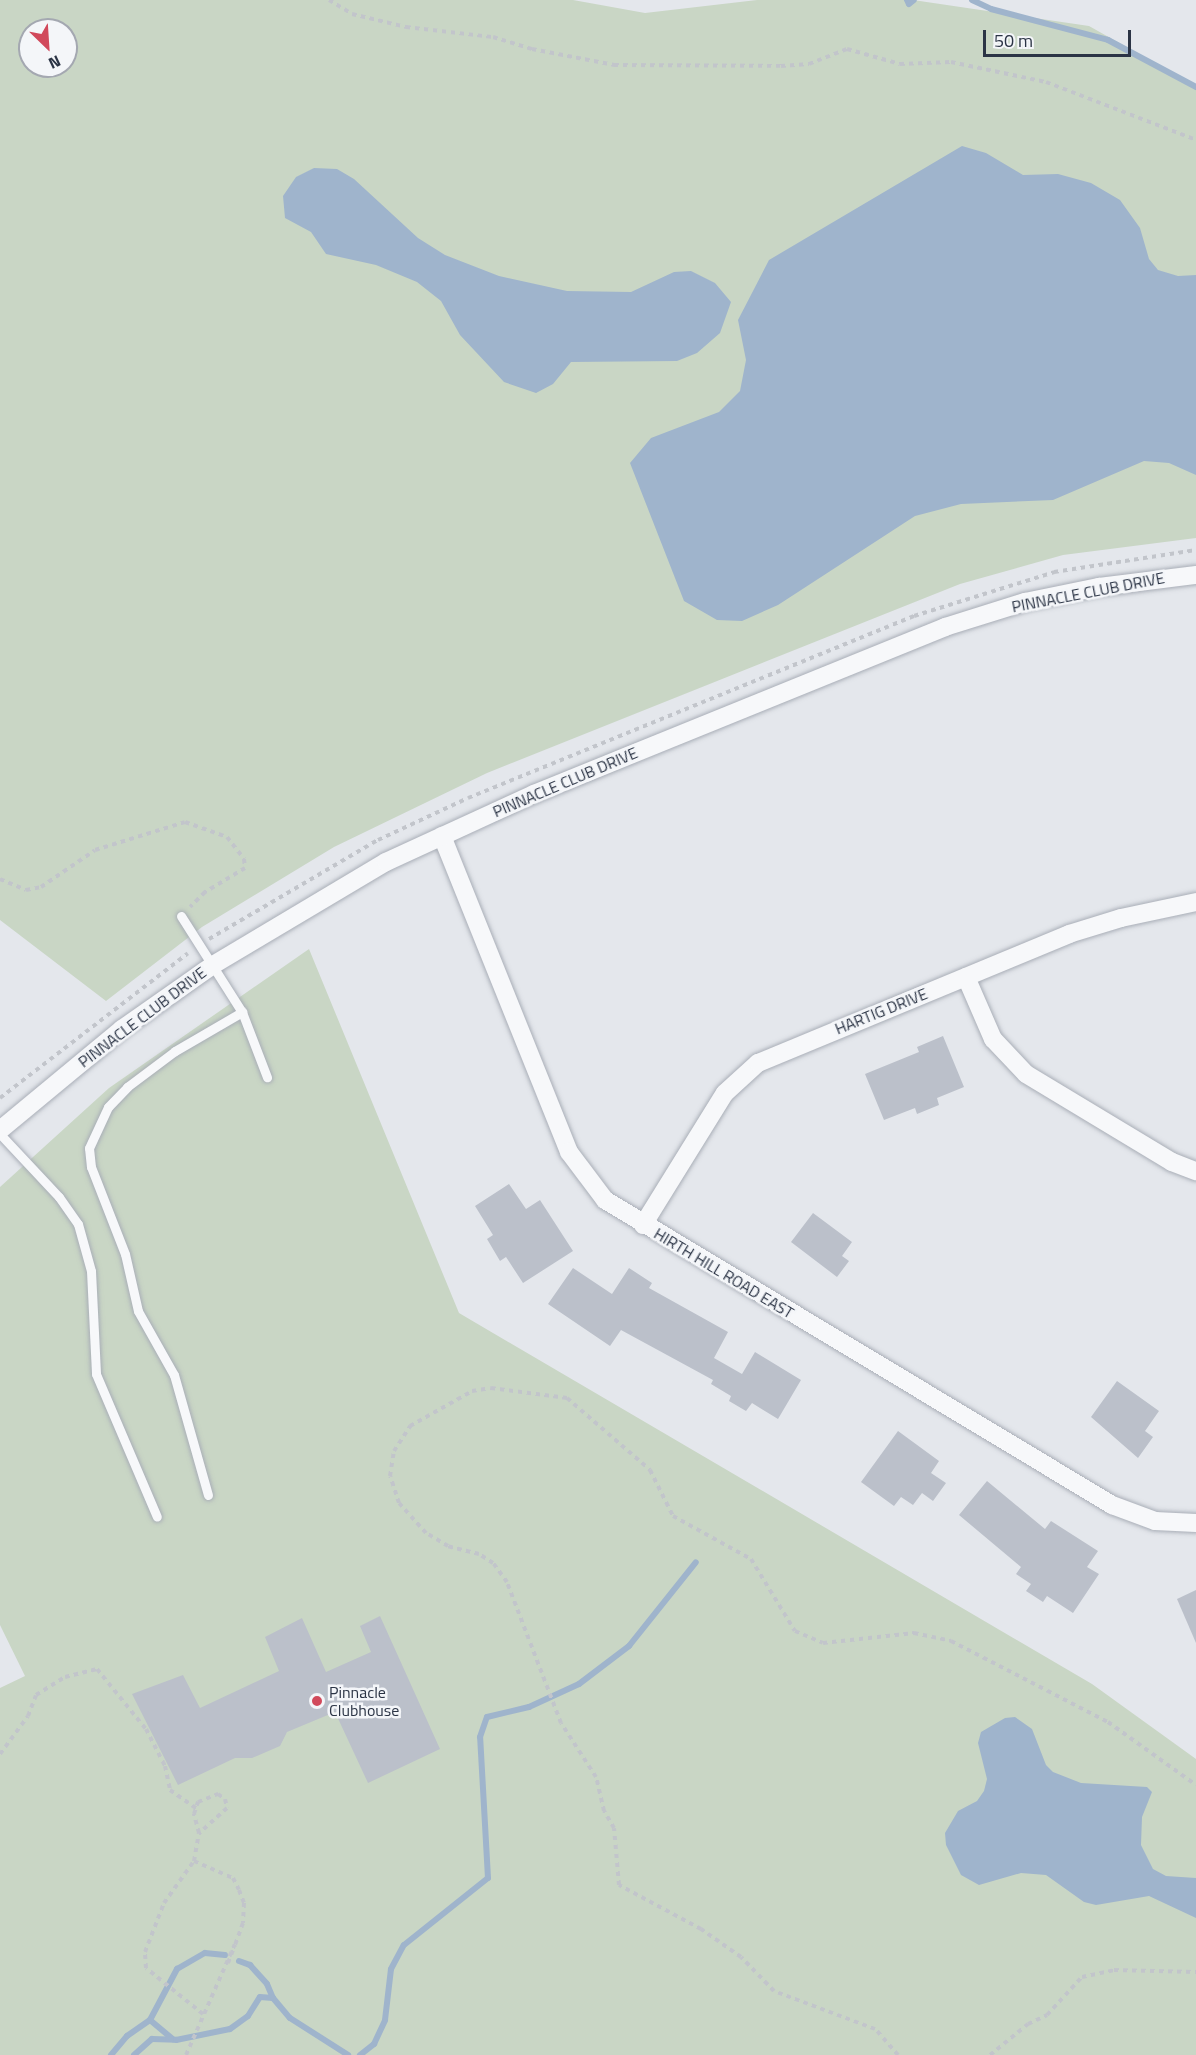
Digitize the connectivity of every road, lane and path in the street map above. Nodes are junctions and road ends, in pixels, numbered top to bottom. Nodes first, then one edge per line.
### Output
1 (329, 0) edge
2 (1196, 140) edge
3 (1196, 575) edge
4 (442, 836) junction
5 (0, 879) edge
6 (1196, 902) edge
7 (181, 916) joint
8 (213, 965) junction
9 (966, 977) junction
10 (242, 1012) junction
11 (267, 1077) dead end
12 (0, 1132) edge
13 (1196, 1171) edge
14 (643, 1225) junction
15 (208, 1495) dead end
16 (157, 1517) dead end
17 (1196, 1523) edge
18 (0, 1754) edge
19 (1196, 1785) edge
20 (196, 1808) junction
21 (200, 1833) junction
22 (194, 1861) junction
23 (235, 1944) junction
24 (1196, 1972) edge
25 (203, 2014) junction
26 (186, 2055) edge
27 (898, 2055) edge
28 (990, 2055) edge

1 - 2 path
3 - 4 street, PINNACLE CLUB DRIVE
4 - 8 street, PINNACLE CLUB DRIVE
4 - 14 street, HIRTH HILL ROAD EAST
5 - 7 path
6 - 9 street, HARTIG DRIVE
7 - 8 lane
8 - 10 lane
8 - 12 street, PINNACLE CLUB DRIVE
9 - 13 street
9 - 14 street, HARTIG DRIVE
10 - 11 lane
10 - 15 lane
12 - 16 lane
14 - 17 street, HIRTH HILL ROAD EAST
18 - 20 path
19 - 27 path
20 - 21 path
20 - 21 path
21 - 22 path
22 - 23 path
22 - 25 path
23 - 23 path, bridge
23 - 25 path, bridge
24 - 28 path
25 - 26 path

